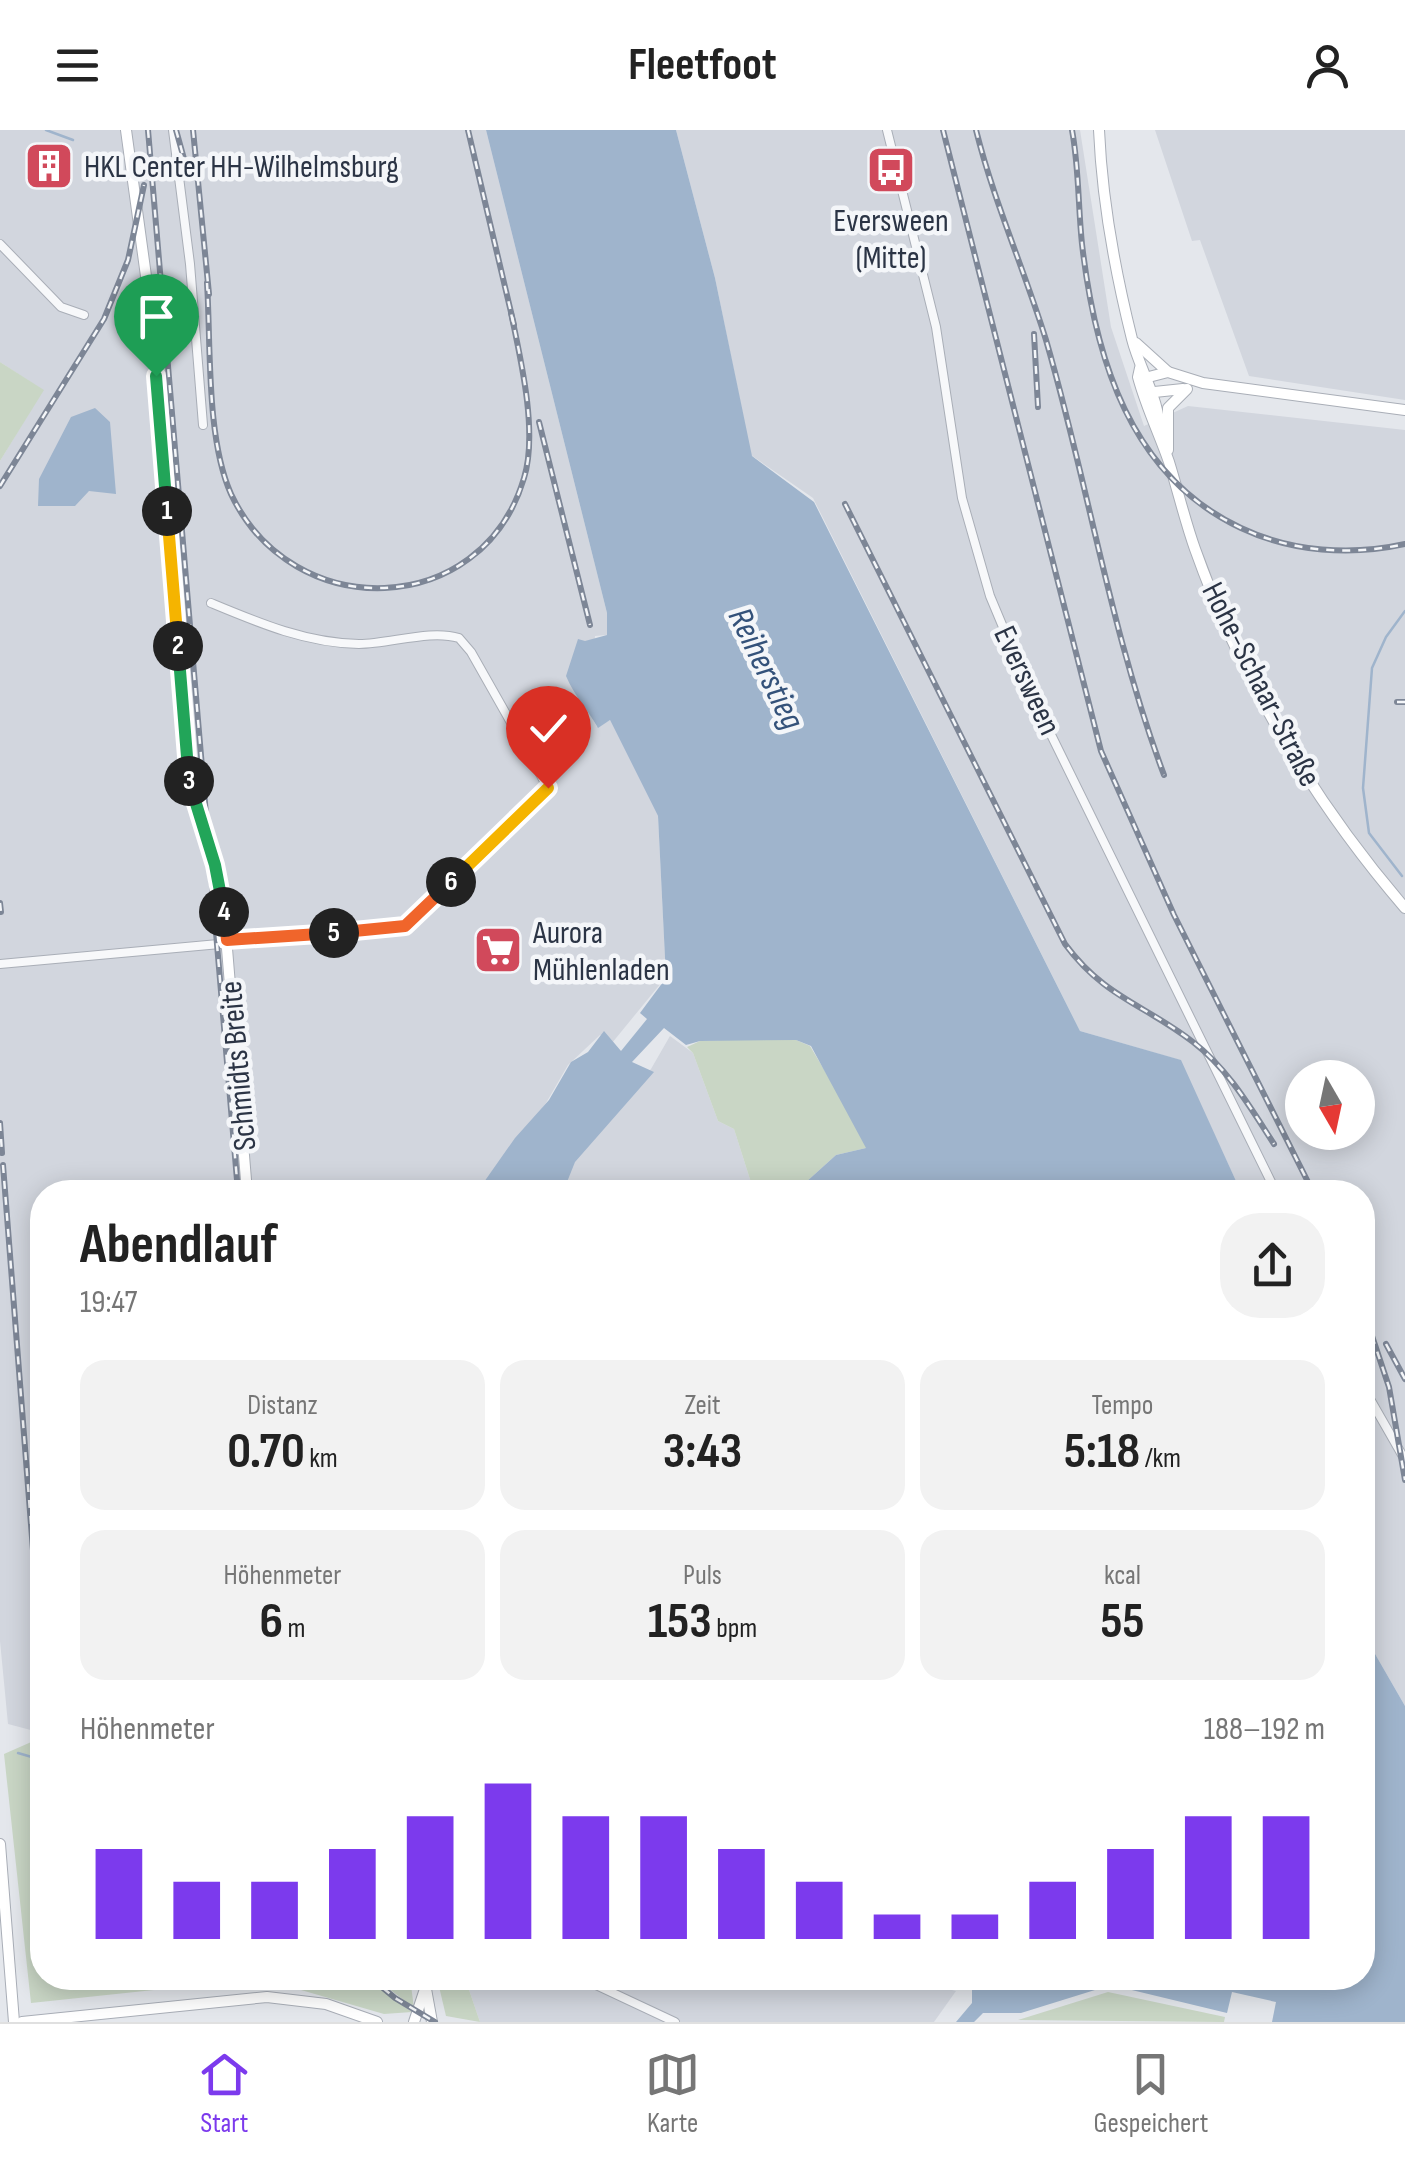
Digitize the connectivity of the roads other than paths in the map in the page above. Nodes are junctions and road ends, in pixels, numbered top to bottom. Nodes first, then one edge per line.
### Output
1 (126, 130) edge
2 (173, 130) edge
3 (887, 130) edge
4 (1100, 130) edge
5 (0, 244) edge
6 (84, 315) dead end
7 (1132, 339) junction
8 (1168, 372) junction
9 (1142, 375) junction
10 (1203, 384) junction
11 (1187, 389) junction
12 (1147, 393) junction
13 (1405, 410) edge
14 (202, 424) dead end
15 (1168, 461) junction
16 (211, 603) dead end
17 (1405, 908) edge
18 (227, 940) junction
19 (0, 964) edge
20 (246, 1180) edge
21 (1270, 1180) edge
22 (1375, 1408) edge
23 (1405, 1460) edge
24 (0, 1844) edge
25 (422, 1990) edge
26 (427, 1990) edge
27 (607, 1990) edge
28 (128, 2013) junction
29 (14, 2022) edge
30 (22, 2022) edge
31 (108, 2022) edge
32 (377, 2022) edge
33 (414, 2022) edge
34 (432, 2022) edge
35 (676, 2022) edge

1 - 18 main road, Schmidts Breite
2 - 14 street
3 - 21 street, Eversween
4 - 7 main road, Hohe-Schaar-Straße
5 - 6 street
7 - 8 main road
7 - 9 main road, Hohe-Schaar-Straße
8 - 9 main road
8 - 10 main road
9 - 12 main road, Hohe-Schaar-Straße
10 - 11 main road
10 - 13 main road
11 - 12 main road
11 - 15 main road
12 - 15 main road, Hohe-Schaar-Straße
15 - 17 main road, Hohe-Schaar-Straße
16 - 18 street
18 - 19 street
18 - 20 main road, Schmidts Breite
22 - 23 street
24 - 29 main road
25 - 33 main road
26 - 34 main road
27 - 35 street
28 - 30 main road
28 - 31 main road
28 - 32 main road

